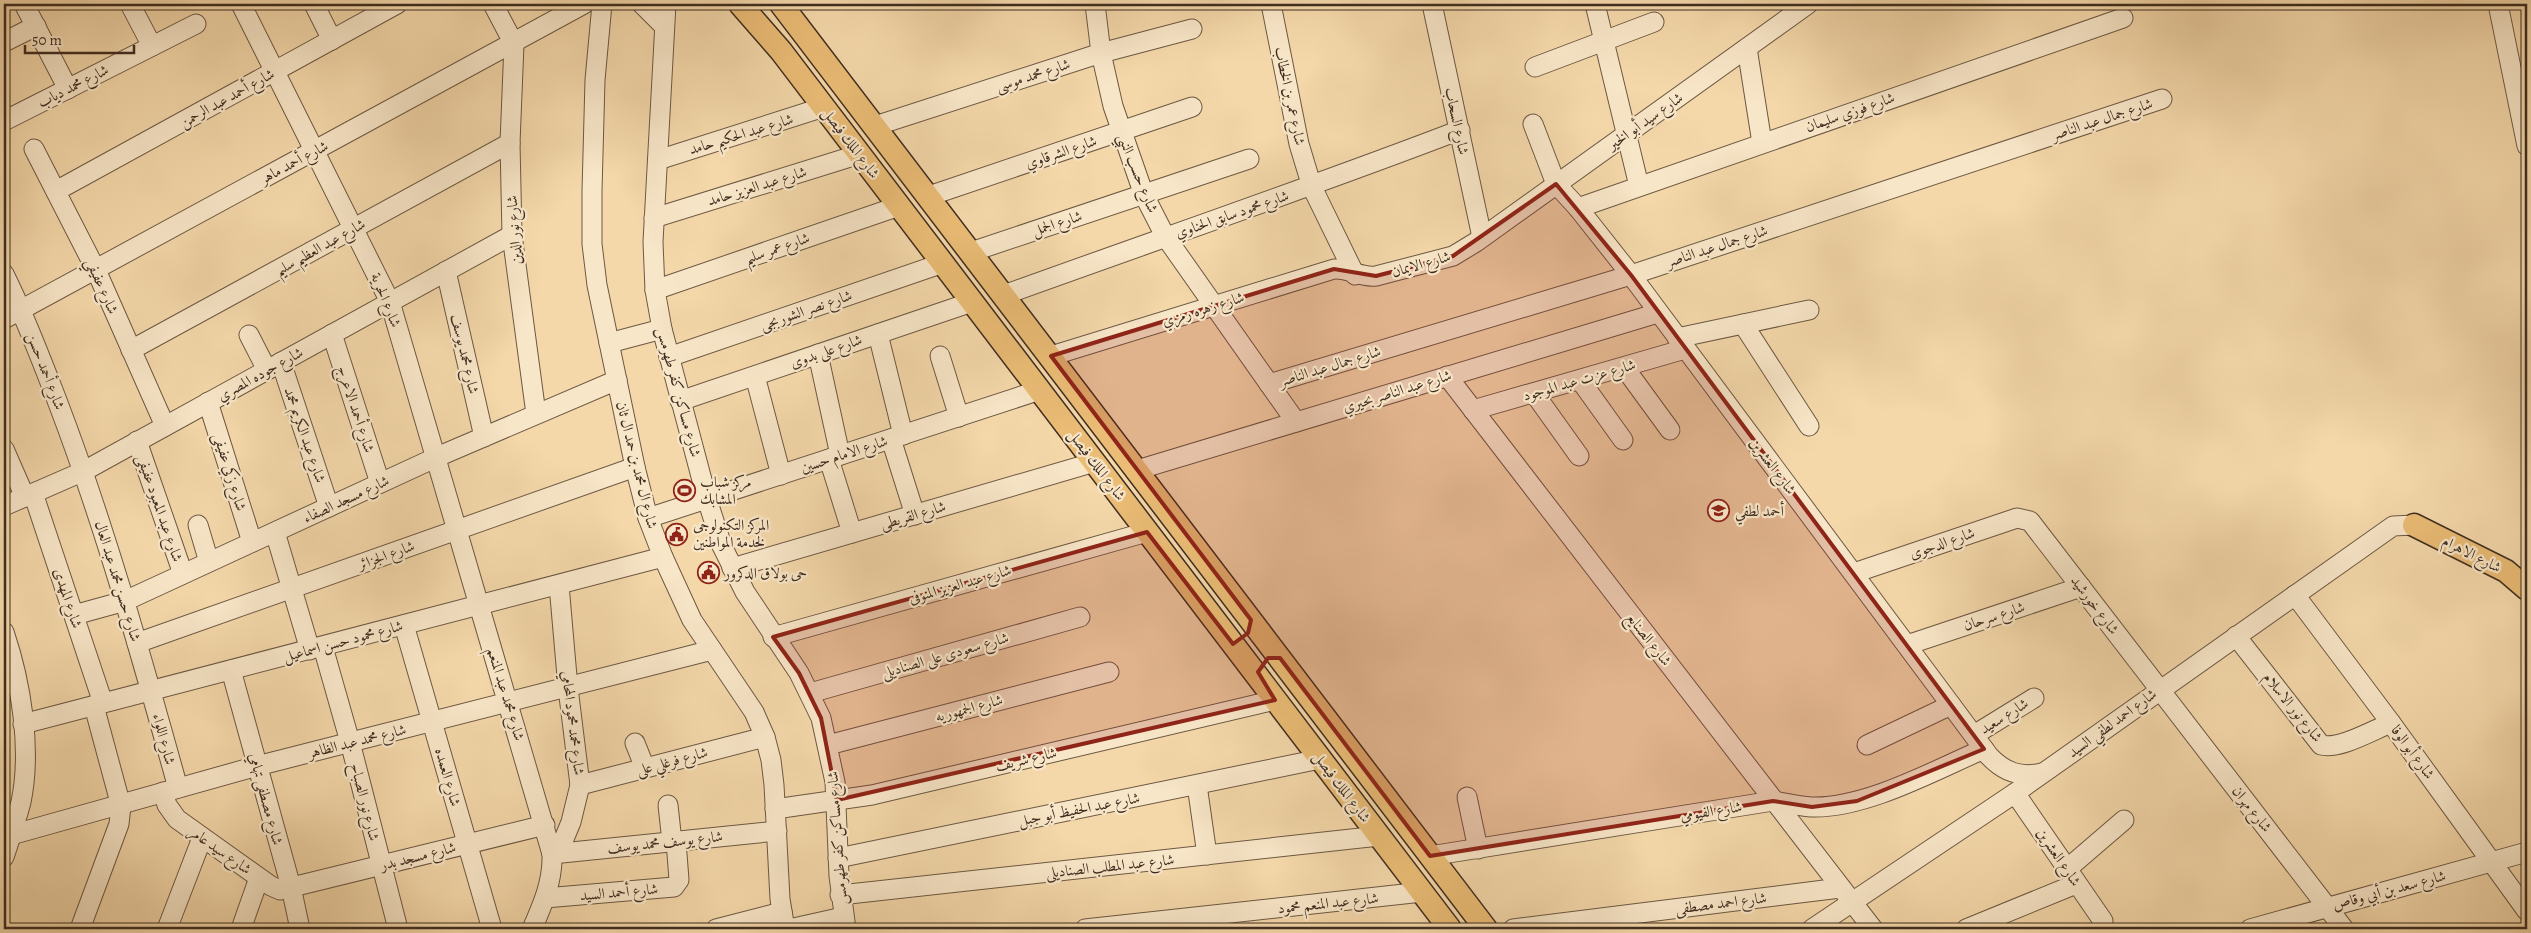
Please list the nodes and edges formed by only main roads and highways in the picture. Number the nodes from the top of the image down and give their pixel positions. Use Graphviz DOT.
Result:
graph roads {
  1 [pos="740,4"];
  2 [pos="781,4"];
  3 [pos="2414,524"];
  4 [pos="2527,589"];
  5 [pos="1251,620"];
  6 [pos="1232,642"];
  7 [pos="1280,658"];
  8 [pos="1259,679"];
  9 [pos="1450,929"];
  10 [pos="1486,929"];
  1 -- 6 [label="main road, شارع الملك فيصل"];
  2 -- 5 [label="main road, شارع الملك فيصل"];
  3 -- 4 [label="main road, شارع الاهرام"];
  5 -- 6 [label="main road"];
  5 -- 7 [label="main road, شارع الملك فيصل"];
  6 -- 8 [label="main road, شارع الملك فيصل"];
  7 -- 8 [label="main road"];
  7 -- 10 [label="main road, شارع الملك فيصل"];
  8 -- 9 [label="main road, شارع الملك فيصل"];
}
